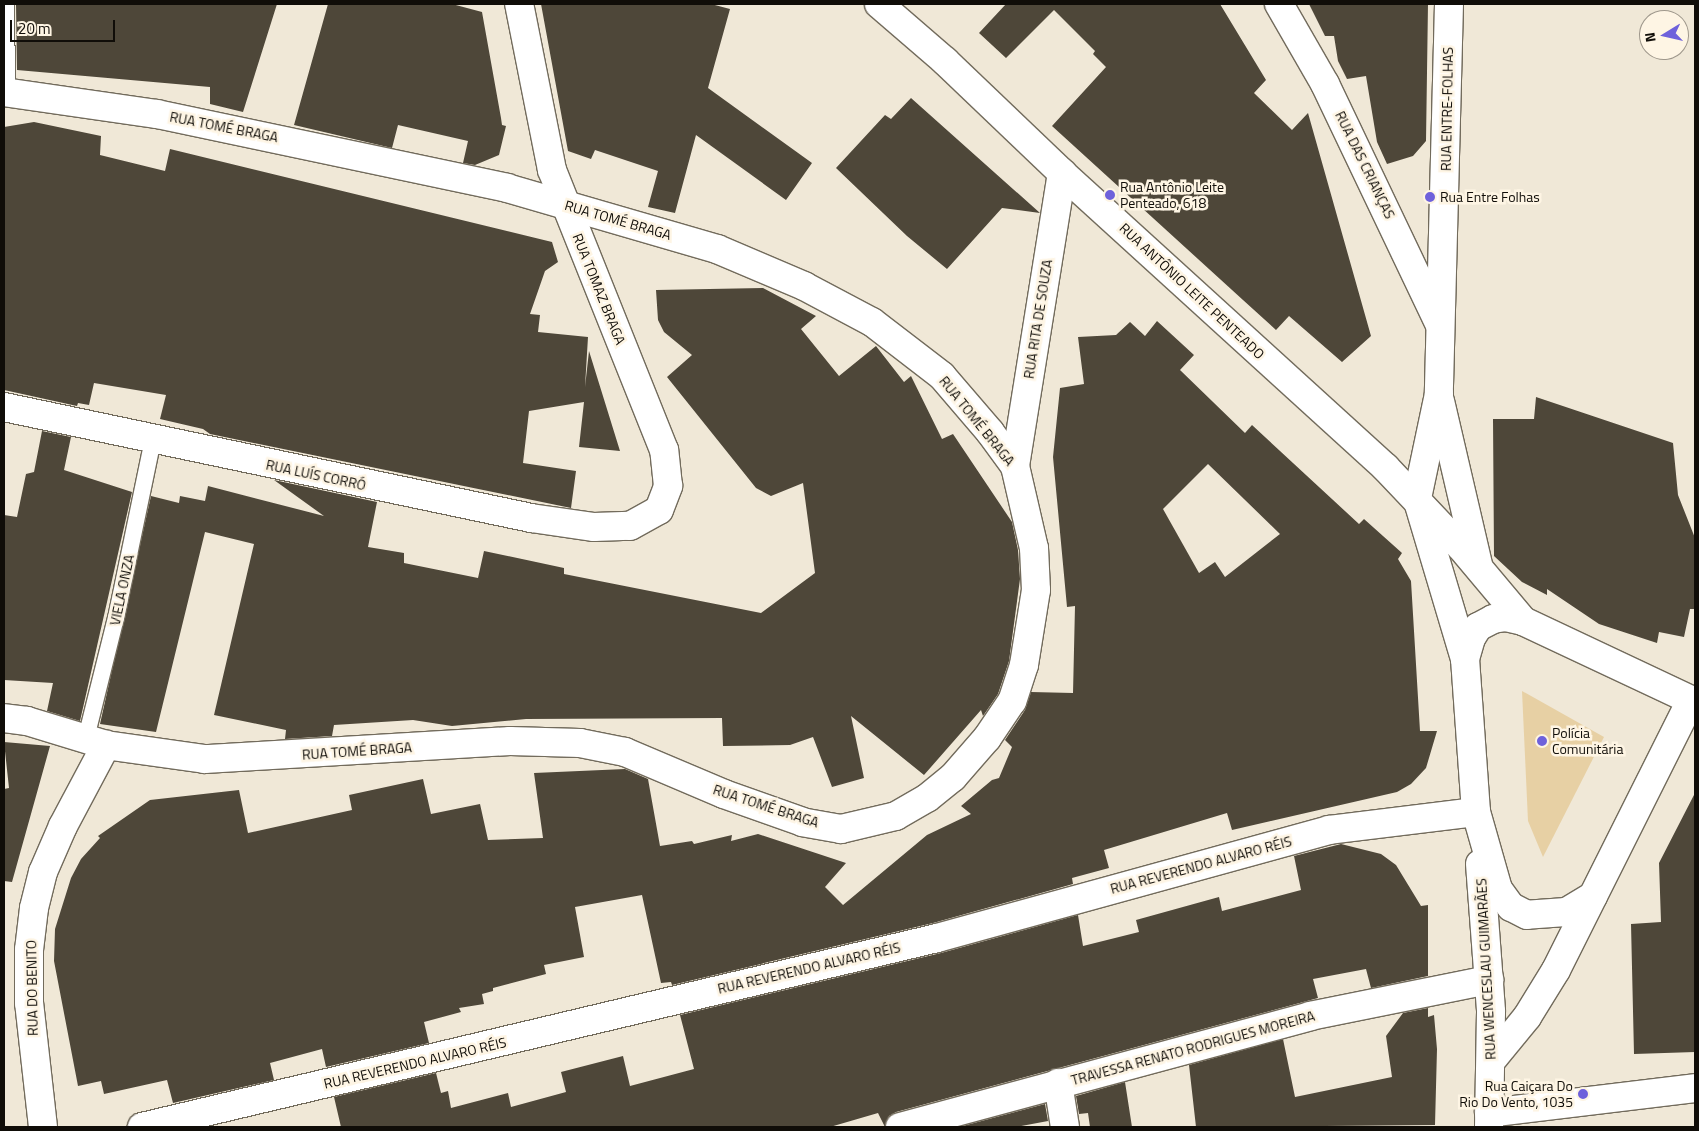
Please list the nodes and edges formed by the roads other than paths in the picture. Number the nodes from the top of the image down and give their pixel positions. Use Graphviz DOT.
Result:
graph roads {
  1 [pos="6,4"];
  2 [pos="519,4"];
  3 [pos="879,4"];
  4 [pos="1279,4"];
  5 [pos="1449,4"];
  6 [pos="5,92"];
  7 [pos="1062,172"];
  8 [pos="565,205"];
  9 [pos="1442,331"];
  10 [pos="1439,394"];
  11 [pos="4,407"];
  12 [pos="153,440"];
  13 [pos="1015,466"];
  14 [pos="1416,498"];
  15 [pos="630,526"];
  16 [pos="1479,568"];
  17 [pos="1523,621"];
  18 [pos="1465,659"];
  19 [pos="1694,697"];
  20 [pos="4,718"];
  21 [pos="96,742"];
  22 [pos="1476,812"];
  23 [pos="1593,896"];
  24 [pos="1489,980"];
  25 [pos="1491,1062"];
  26 [pos="1058,1083"];
  27 [pos="1695,1088"];
  28 [pos="1489,1120"];
  29 [pos="43,1127"];
  30 [pos="142,1127"];
  31 [pos="900,1127"];
  32 [pos="1065,1127"];
  1 -- 6 [label="lane"];
  2 -- 8 [label="street, RUA TOMAZ BRAGA"];
  3 -- 7 [label="street, RUA ANTÔNIO LEITE PENTEADO"];
  4 -- 9 [label="street, RUA DAS CRIANÇAS"];
  5 -- 9 [label="street, RUA ENTRE-FOLHAS"];
  6 -- 8 [label="street, RUA TOMÉ BRAGA"];
  7 -- 13 [label="street, RUA RITA DE SOUZA"];
  7 -- 14 [label="street, RUA ANTÔNIO LEITE PENTEADO"];
  8 -- 13 [label="street, RUA TOMÉ BRAGA"];
  8 -- 15 [label="street, RUA TOMAZ BRAGA"];
  9 -- 10 [label="street, RUA ENTRE-FOLHAS"];
  10 -- 14 [label="street, RUA ENTRE-FOLHAS"];
  10 -- 16 [label="street, RUA ENTRE-FOLHAS"];
  11 -- 12 [label="street, RUA LUÍS CORRÓ"];
  12 -- 15 [label="street, RUA LUÍS CORRÓ"];
  12 -- 21 [label="lane, VIELA ONZA"];
  13 -- 21 [label="street, RUA TOMÉ BRAGA"];
  14 -- 16 [label="street, RUA ANTÔNIO LEITE PENTEADO"];
  14 -- 18 [label="street"];
  16 -- 17 [label="street, RUA ANTÔNIO LEITE PENTEADO"];
  17 -- 18 [label="street"];
  17 -- 19 [label="street"];
  18 -- 22 [label="street"];
  19 -- 23 [label="street"];
  20 -- 21 [label="street, RUA TOMÉ BRAGA"];
  21 -- 29 [label="street, RUA DO BENITO"];
  22 -- 23 [label="street"];
  22 -- 24 [label="street, RUA WENCESLAU GUIMARÃES"];
  22 -- 30 [label="street, RUA REVERENDO ALVARO RÉIS"];
  23 -- 25 [label="street"];
  24 -- 25 [label="street, RUA WENCESLAU GUIMARÃES"];
  24 -- 26 [label="street, TRAVESSA RENATO RODRIGUES MOREIRA"];
  25 -- 28 [label="street, RUA WENCESLAU GUIMARÃES"];
  26 -- 31 [label="street, TRAVESSA RENATO RODRIGUES MOREIRA"];
  26 -- 32 [label="street"];
  27 -- 28 [label="street"];
}
